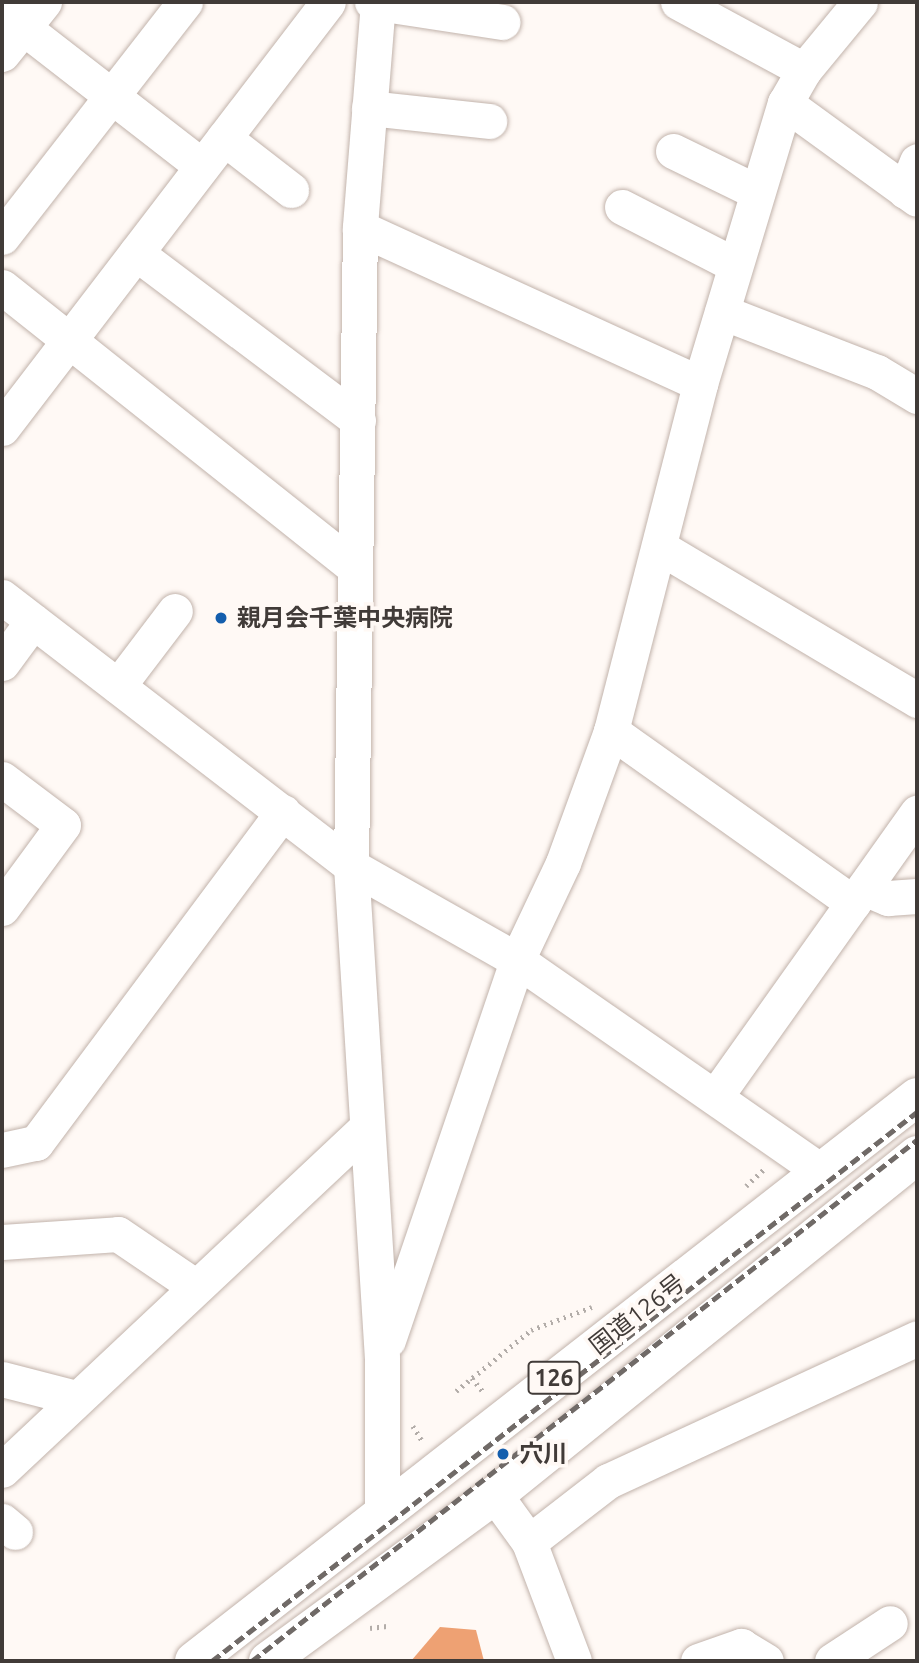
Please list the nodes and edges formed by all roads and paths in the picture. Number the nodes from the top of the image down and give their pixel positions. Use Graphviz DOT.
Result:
graph roads {
  1 [pos="185,2"];
  2 [pos="328,2"];
  3 [pos="376,2"];
  4 [pos="678,2"];
  5 [pos="860,2"];
  6 [pos="502,22"];
  7 [pos="18,23"];
  8 [pos="804,71"];
  9 [pos="111,96"];
  10 [pos="785,103"];
  11 [pos="369,108"];
  12 [pos="489,121"];
  13 [pos="223,138"];
  14 [pos="673,151"];
  15 [pos="202,166"];
  16 [pos="913,184"];
  17 [pos="291,190"];
  18 [pos="757,192"];
  19 [pos="622,206"];
  20 [pos="360,228"];
  21 [pos="2,237"];
  22 [pos="136,253"];
  23 [pos="736,265"];
  24 [pos="2,288"];
  25 [pos="722,312"];
  26 [pos="69,341"];
  27 [pos="700,384"];
  28 [pos="917,396"];
  29 [pos="358,421"];
  30 [pos="2,428"];
  31 [pos="661,548"];
  32 [pos="355,568"];
  33 [pos="2,597"];
  34 [pos="176,611"];
  35 [pos="33,621"];
  36 [pos="2,663"];
  37 [pos="118,686"];
  38 [pos="917,699"];
  39 [pos="611,732"];
  40 [pos="2,779"];
  41 [pos="284,812"];
  42 [pos="917,813"];
  43 [pos="351,866"];
  44 [pos="858,895"];
  45 [pos="917,896"];
  46 [pos="2,908"];
  47 [pos="517,960"];
  48 [pos="715,1097"];
  49 [pos="917,1097"];
  50 [pos="365,1129"];
  51 [pos="2,1150"];
  52 [pos="788,1150"];
  53 [pos="917,1155"];
  54 [pos="821,1171"];
  55 [pos="917,1192"];
  56 [pos="737,1194"];
  57 [pos="867,1197"];
  58 [pos="2,1242"];
  59 [pos="196,1287"];
  60 [pos="595,1306"];
  61 [pos="917,1338"];
  62 [pos="382,1357"];
  63 [pos="472,1378"];
  64 [pos="2,1379"];
  65 [pos="456,1391"];
  66 [pos="76,1398"];
  67 [pos="477,1401"];
  68 [pos="410,1423"];
  69 [pos="434,1438"];
  70 [pos="2,1470"];
  71 [pos="495,1495"];
  72 [pos="382,1512"];
  73 [pos="529,1542"];
  74 [pos="890,1623"];
  75 [pos="273,1660"];
  76 [pos="194,1661"];
  77 [pos="574,1661"];
  78 [pos="698,1661"];
  79 [pos="766,1661"];
  80 [pos="832,1661"];
  1 -- 9 [label="street"];
  2 -- 13 [label="street"];
  3 -- 6 [label="street"];
  3 -- 11 [label="street"];
  4 -- 8 [label="street"];
  5 -- 8 [label="street"];
  7 -- 9 [label="street"];
  8 -- 10 [label="street"];
  9 -- 15 [label="street"];
  9 -- 21 [label="street"];
  10 -- 16 [label="street"];
  10 -- 18 [label="street"];
  11 -- 12 [label="street"];
  11 -- 20 [label="street"];
  13 -- 15 [label="street"];
  13 -- 17 [label="street"];
  14 -- 18 [label="street"];
  15 -- 22 [label="street"];
  18 -- 23 [label="street"];
  19 -- 23 [label="street"];
  20 -- 27 [label="street"];
  20 -- 29 [label="street"];
  22 -- 26 [label="street"];
  22 -- 29 [label="street"];
  23 -- 25 [label="street"];
  24 -- 26 [label="street"];
  25 -- 27 [label="street"];
  25 -- 28 [label="street"];
  26 -- 30 [label="street"];
  26 -- 32 [label="street"];
  27 -- 31 [label="street"];
  29 -- 32 [label="street"];
  31 -- 38 [label="street"];
  31 -- 39 [label="street"];
  32 -- 43 [label="street"];
  33 -- 35 [label="street"];
  34 -- 37 [label="street"];
  35 -- 36 [label="street"];
  35 -- 37 [label="street"];
  37 -- 41 [label="street"];
  39 -- 44 [label="street"];
  39 -- 47 [label="street"];
  40 -- 46 [label="street"];
  41 -- 43 [label="street"];
  41 -- 51 [label="street"];
  42 -- 44 [label="street"];
  43 -- 47 [label="street"];
  43 -- 50 [label="street"];
  44 -- 45 [label="street"];
  44 -- 48 [label="street"];
  47 -- 48 [label="street"];
  47 -- 62 [label="street"];
  48 -- 52 [label="street"];
  49 -- 54 [label="highway, 国道126号 / 126"];
  50 -- 59 [label="street"];
  50 -- 62 [label="street"];
  52 -- 54 [label="street"];
  52 -- 56 [label="path"];
  53 -- 57 [label="highway, 126"];
  54 -- 72 [label="highway, 国道126号 / 126"];
  55 -- 57 [label="highway"];
  57 -- 71 [label="highway, 126"];
  58 -- 59 [label="street"];
  59 -- 66 [label="street"];
  60 -- 63 [label="path"];
  61 -- 73 [label="street"];
  62 -- 72 [label="street"];
  63 -- 65 [label="path"];
  63 -- 67 [label="path"];
  64 -- 66 [label="street"];
  66 -- 70 [label="street"];
  68 -- 69 [label="path"];
  71 -- 73 [label="street"];
  71 -- 75 [label="highway, 126"];
  72 -- 76 [label="highway, 国道126号 / 126"];
  73 -- 77 [label="street"];
  74 -- 80 [label="street"];
  78 -- 79 [label="street"];
}
